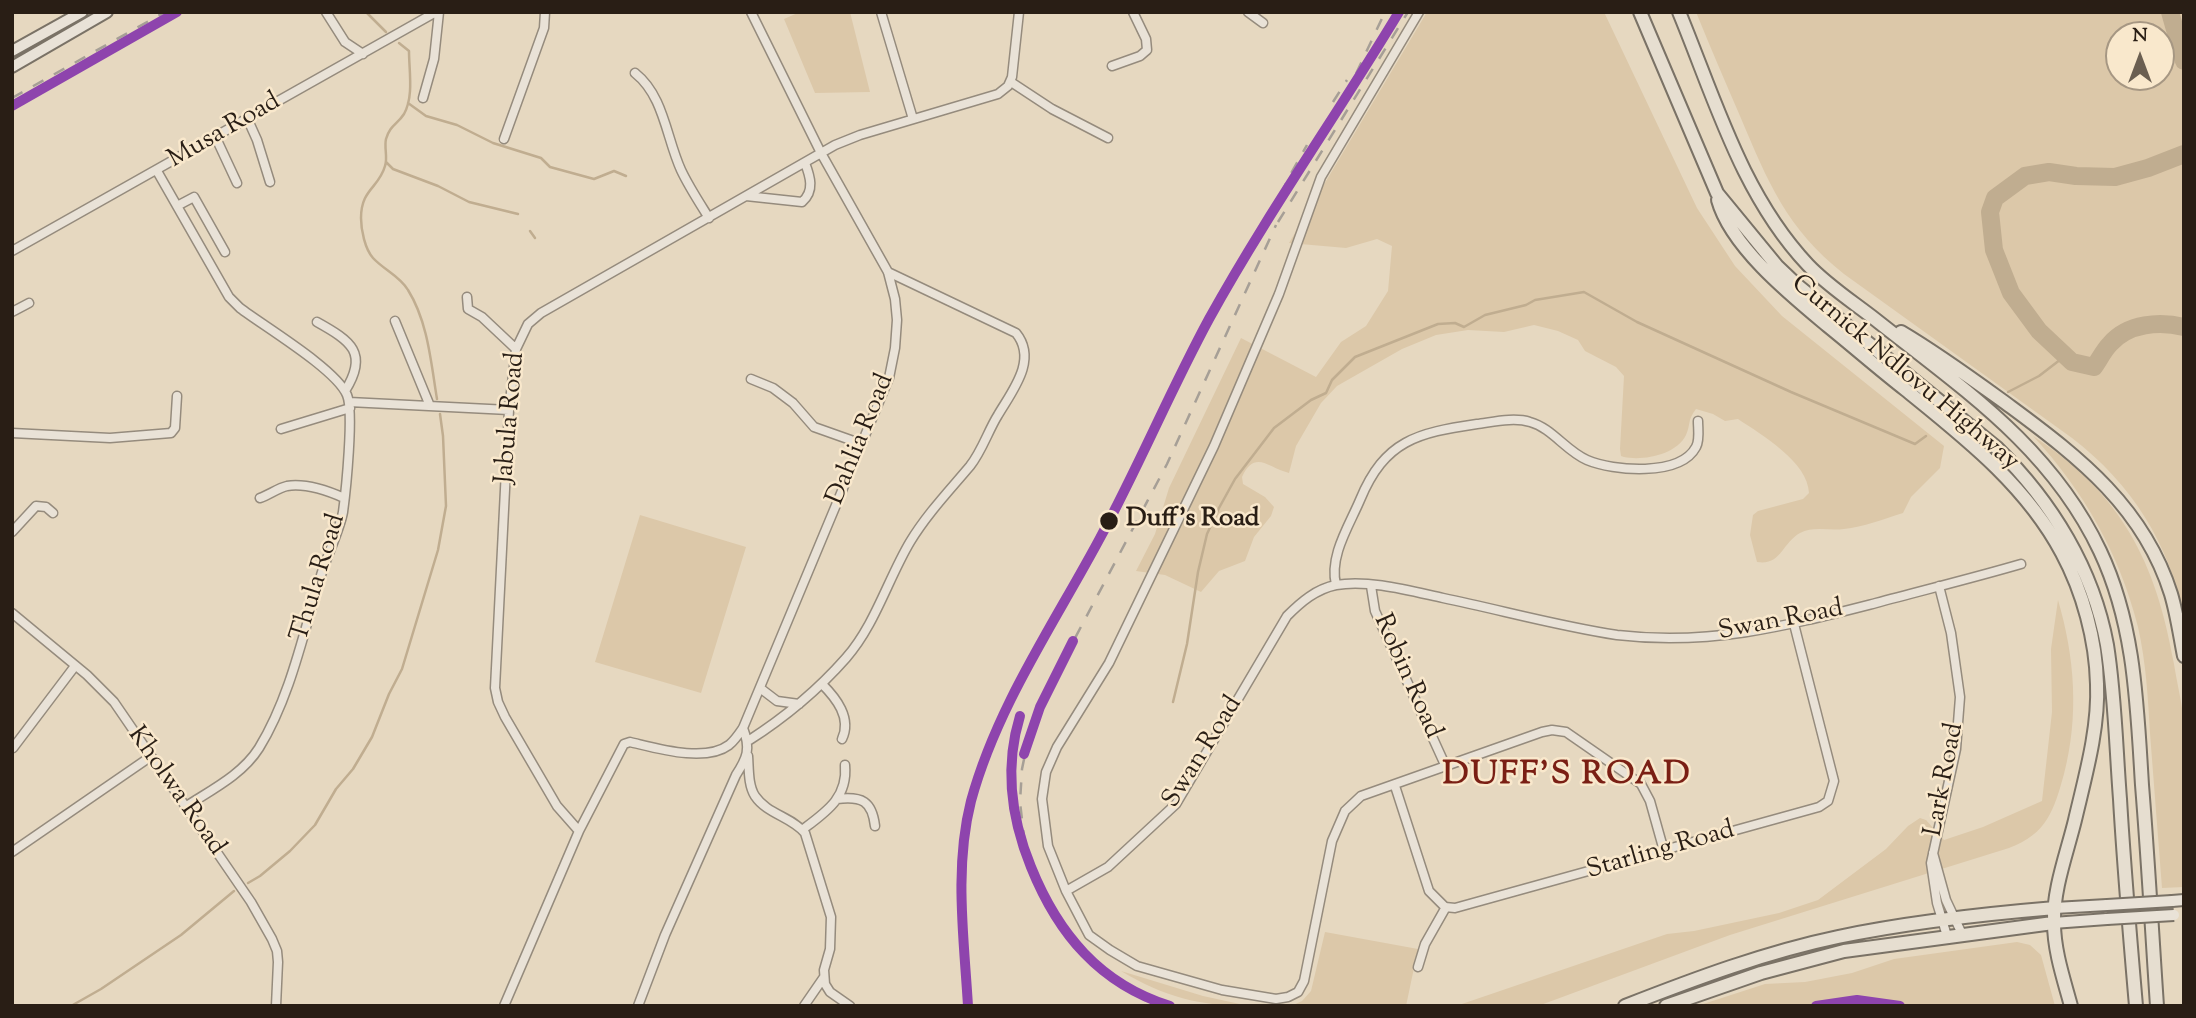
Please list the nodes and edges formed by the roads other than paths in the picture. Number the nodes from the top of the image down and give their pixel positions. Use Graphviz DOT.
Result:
graph roads {
  1 [pos="82,12"];
  2 [pos="107,12"];
  3 [pos="326,12"];
  4 [pos="438,12"];
  5 [pos="545,12"];
  6 [pos="762,12"];
  7 [pos="881,12"];
  8 [pos="1019,12"];
  9 [pos="1133,12"];
  10 [pos="1248,12"];
  11 [pos="1419,12"];
  12 [pos="1640,12"];
  13 [pos="1679,12"];
  14 [pos="752,14"];
  15 [pos="1263,23"];
  16 [pos="12,51"];
  17 [pos="363,54"];
  18 [pos="1112,66"];
  19 [pos="12,67"];
  20 [pos="635,73"];
  21 [pos="1011,82"];
  22 [pos="423,98"];
  23 [pos="913,119"];
  24 [pos="248,120"];
  25 [pos="216,138"];
  26 [pos="1108,138"];
  27 [pos="504,139"];
  28 [pos="821,153"];
  29 [pos="805,163"];
  30 [pos="157,171"];
  31 [pos="270,182"];
  32 [pos="237,183"];
  33 [pos="1717,193"];
  34 [pos="746,196"];
  35 [pos="177,206"];
  36 [pos="709,218"];
  37 [pos="12,251"];
  38 [pos="225,252"];
  39 [pos="888,272"];
  40 [pos="467,297"];
  41 [pos="29,303"];
  42 [pos="1864,311"];
  43 [pos="12,312"];
  44 [pos="395,321"];
  45 [pos="317,322"];
  46 [pos="516,349"];
  47 [pos="751,379"];
  48 [pos="345,391"];
  49 [pos="177,396"];
  50 [pos="349,405"];
  51 [pos="430,406"];
  52 [pos="509,410"];
  53 [pos="1698,421"];
  54 [pos="281,429"];
  55 [pos="12,433"];
  56 [pos="862,444"];
  57 [pos="260,498"];
  58 [pos="344,498"];
  59 [pos="53,513"];
  60 [pos="12,532"];
  61 [pos="2021,564"];
  62 [pos="1336,585"];
  63 [pos="1371,586"];
  64 [pos="1940,586"];
  65 [pos="12,613"];
  66 [pos="1794,624"];
  67 [pos="2184,656"];
  68 [pos="75,666"];
  69 [pos="822,684"];
  70 [pos="760,688"];
  71 [pos="799,704"];
  72 [pos="743,728"];
  73 [pos="842,739"];
  74 [pos="748,741"];
  75 [pos="13,748"];
  76 [pos="748,756"];
  77 [pos="150,757"];
  78 [pos="845,765"];
  79 [pos="1446,767"];
  80 [pos="1395,786"];
  81 [pos="837,799"];
  82 [pos="185,807"];
  83 [pos="875,827"];
  84 [pos="802,830"];
  85 [pos="579,831"];
  86 [pos="1932,850"];
  87 [pos="1664,851"];
  88 [pos="12,852"];
  89 [pos="1066,891"];
  90 [pos="2184,900"];
  91 [pos="1446,907"];
  92 [pos="2055,908"];
  93 [pos="2179,915"];
  94 [pos="1956,919"];
  95 [pos="1942,921"];
  96 [pos="2053,923"];
  97 [pos="1962,934"];
  98 [pos="1947,936"];
  99 [pos="1418,967"];
  100 [pos="824,977"];
  101 [pos="276,1006"];
  102 [pos="504,1006"];
  103 [pos="638,1006"];
  104 [pos="804,1006"];
  105 [pos="850,1006"];
  106 [pos="1625,1006"];
  107 [pos="1666,1006"];
  108 [pos="2071,1006"];
  109 [pos="2136,1006"];
  110 [pos="2157,1006"];
  1 -- 16 [label="main road"];
  2 -- 19 [label="main road"];
  3 -- 17 [label="street"];
  4 -- 17 [label="street, Musa Road"];
  4 -- 22 [label="street"];
  5 -- 27 [label="street"];
  6 -- 14 [label="street"];
  7 -- 23 [label="street"];
  8 -- 21 [label="street"];
  9 -- 18 [label="street"];
  10 -- 15 [label="street"];
  11 -- 89 [label="street"];
  12 -- 33 [label="main road, Curnick Ndlovu Highway"];
  13 -- 42 [label="main road, Curnick Ndlovu Highway"];
  14 -- 28 [label="street, Dahlia Road"];
  17 -- 24 [label="street, Musa Road"];
  20 -- 36 [label="street"];
  21 -- 23 [label="street, Jabula Road"];
  21 -- 26 [label="street"];
  23 -- 28 [label="street, Jabula Road"];
  24 -- 25 [label="street, Musa Road"];
  24 -- 31 [label="street"];
  25 -- 30 [label="street, Musa Road"];
  25 -- 32 [label="street"];
  28 -- 29 [label="street, Jabula Road"];
  28 -- 39 [label="street, Dahlia Road"];
  29 -- 34 [label="street, Jabula Road"];
  29 -- 34 [label="street"];
  30 -- 35 [label="street, Thula Road"];
  30 -- 37 [label="street, Musa Road"];
  33 -- 92 [label="main road"];
  33 -- 109 [label="main road, Curnick Ndlovu Highway"];
  34 -- 36 [label="street, Jabula Road"];
  35 -- 38 [label="street"];
  35 -- 48 [label="street, Thula Road"];
  36 -- 46 [label="street, Jabula Road"];
  39 -- 56 [label="street, Dahlia Road"];
  39 -- 69 [label="street"];
  40 -- 46 [label="street"];
  41 -- 43 [label="street"];
  42 -- 67 [label="main road"];
  42 -- 110 [label="main road, Curnick Ndlovu Highway"];
  44 -- 51 [label="street"];
  45 -- 48 [label="street"];
  46 -- 52 [label="street, Jabula Road"];
  47 -- 56 [label="street"];
  48 -- 50 [label="street, Thula Road"];
  49 -- 55 [label="street"];
  50 -- 51 [label="street"];
  50 -- 54 [label="street"];
  50 -- 58 [label="street, Thula Road"];
  51 -- 52 [label="street"];
  52 -- 85 [label="street, Jabula Road"];
  53 -- 62 [label="street"];
  56 -- 70 [label="street, Dahlia Road"];
  57 -- 58 [label="street"];
  58 -- 82 [label="street, Thula Road"];
  59 -- 60 [label="street"];
  61 -- 64 [label="street, Swan Road"];
  62 -- 63 [label="street, Swan Road"];
  62 -- 89 [label="street, Swan Road"];
  63 -- 66 [label="street, Swan Road"];
  63 -- 79 [label="street, Robin Road"];
  64 -- 66 [label="street, Swan Road"];
  64 -- 86 [label="street, Lark Road"];
  65 -- 68 [label="street, Kholwa Road"];
  66 -- 87 [label="street, Starling Road"];
  68 -- 75 [label="street"];
  68 -- 77 [label="street, Kholwa Road"];
  69 -- 71 [label="street"];
  69 -- 73 [label="street"];
  70 -- 71 [label="street"];
  70 -- 72 [label="street, Dahlia Road"];
  71 -- 74 [label="street"];
  72 -- 74 [label="street"];
  72 -- 85 [label="street, Dahlia Road"];
  74 -- 76 [label="street"];
  76 -- 84 [label="street"];
  76 -- 103 [label="street"];
  77 -- 82 [label="street, Kholwa Road"];
  77 -- 88 [label="street"];
  78 -- 81 [label="street"];
  79 -- 80 [label="street"];
  79 -- 87 [label="street"];
  80 -- 89 [label="street"];
  80 -- 91 [label="street"];
  81 -- 83 [label="street"];
  81 -- 84 [label="street"];
  82 -- 101 [label="street, Kholwa Road"];
  84 -- 100 [label="street"];
  85 -- 102 [label="street"];
  86 -- 94 [label="street, Lark Road"];
  86 -- 95 [label="street, Lark Road"];
  87 -- 91 [label="street, Starling Road"];
  90 -- 92 [label="main road, bridge"];
  91 -- 99 [label="street"];
  92 -- 94 [label="main road"];
  92 -- 96 [label="main road"];
  93 -- 96 [label="main road, bridge"];
  94 -- 95 [label="main road"];
  94 -- 97 [label="street, Lark Road"];
  95 -- 98 [label="street, Lark Road"];
  95 -- 106 [label="main road"];
  96 -- 97 [label="main road"];
  96 -- 108 [label="main road"];
  97 -- 98 [label="main road"];
  98 -- 107 [label="main road"];
  100 -- 104 [label="street"];
  100 -- 105 [label="street"];
}
